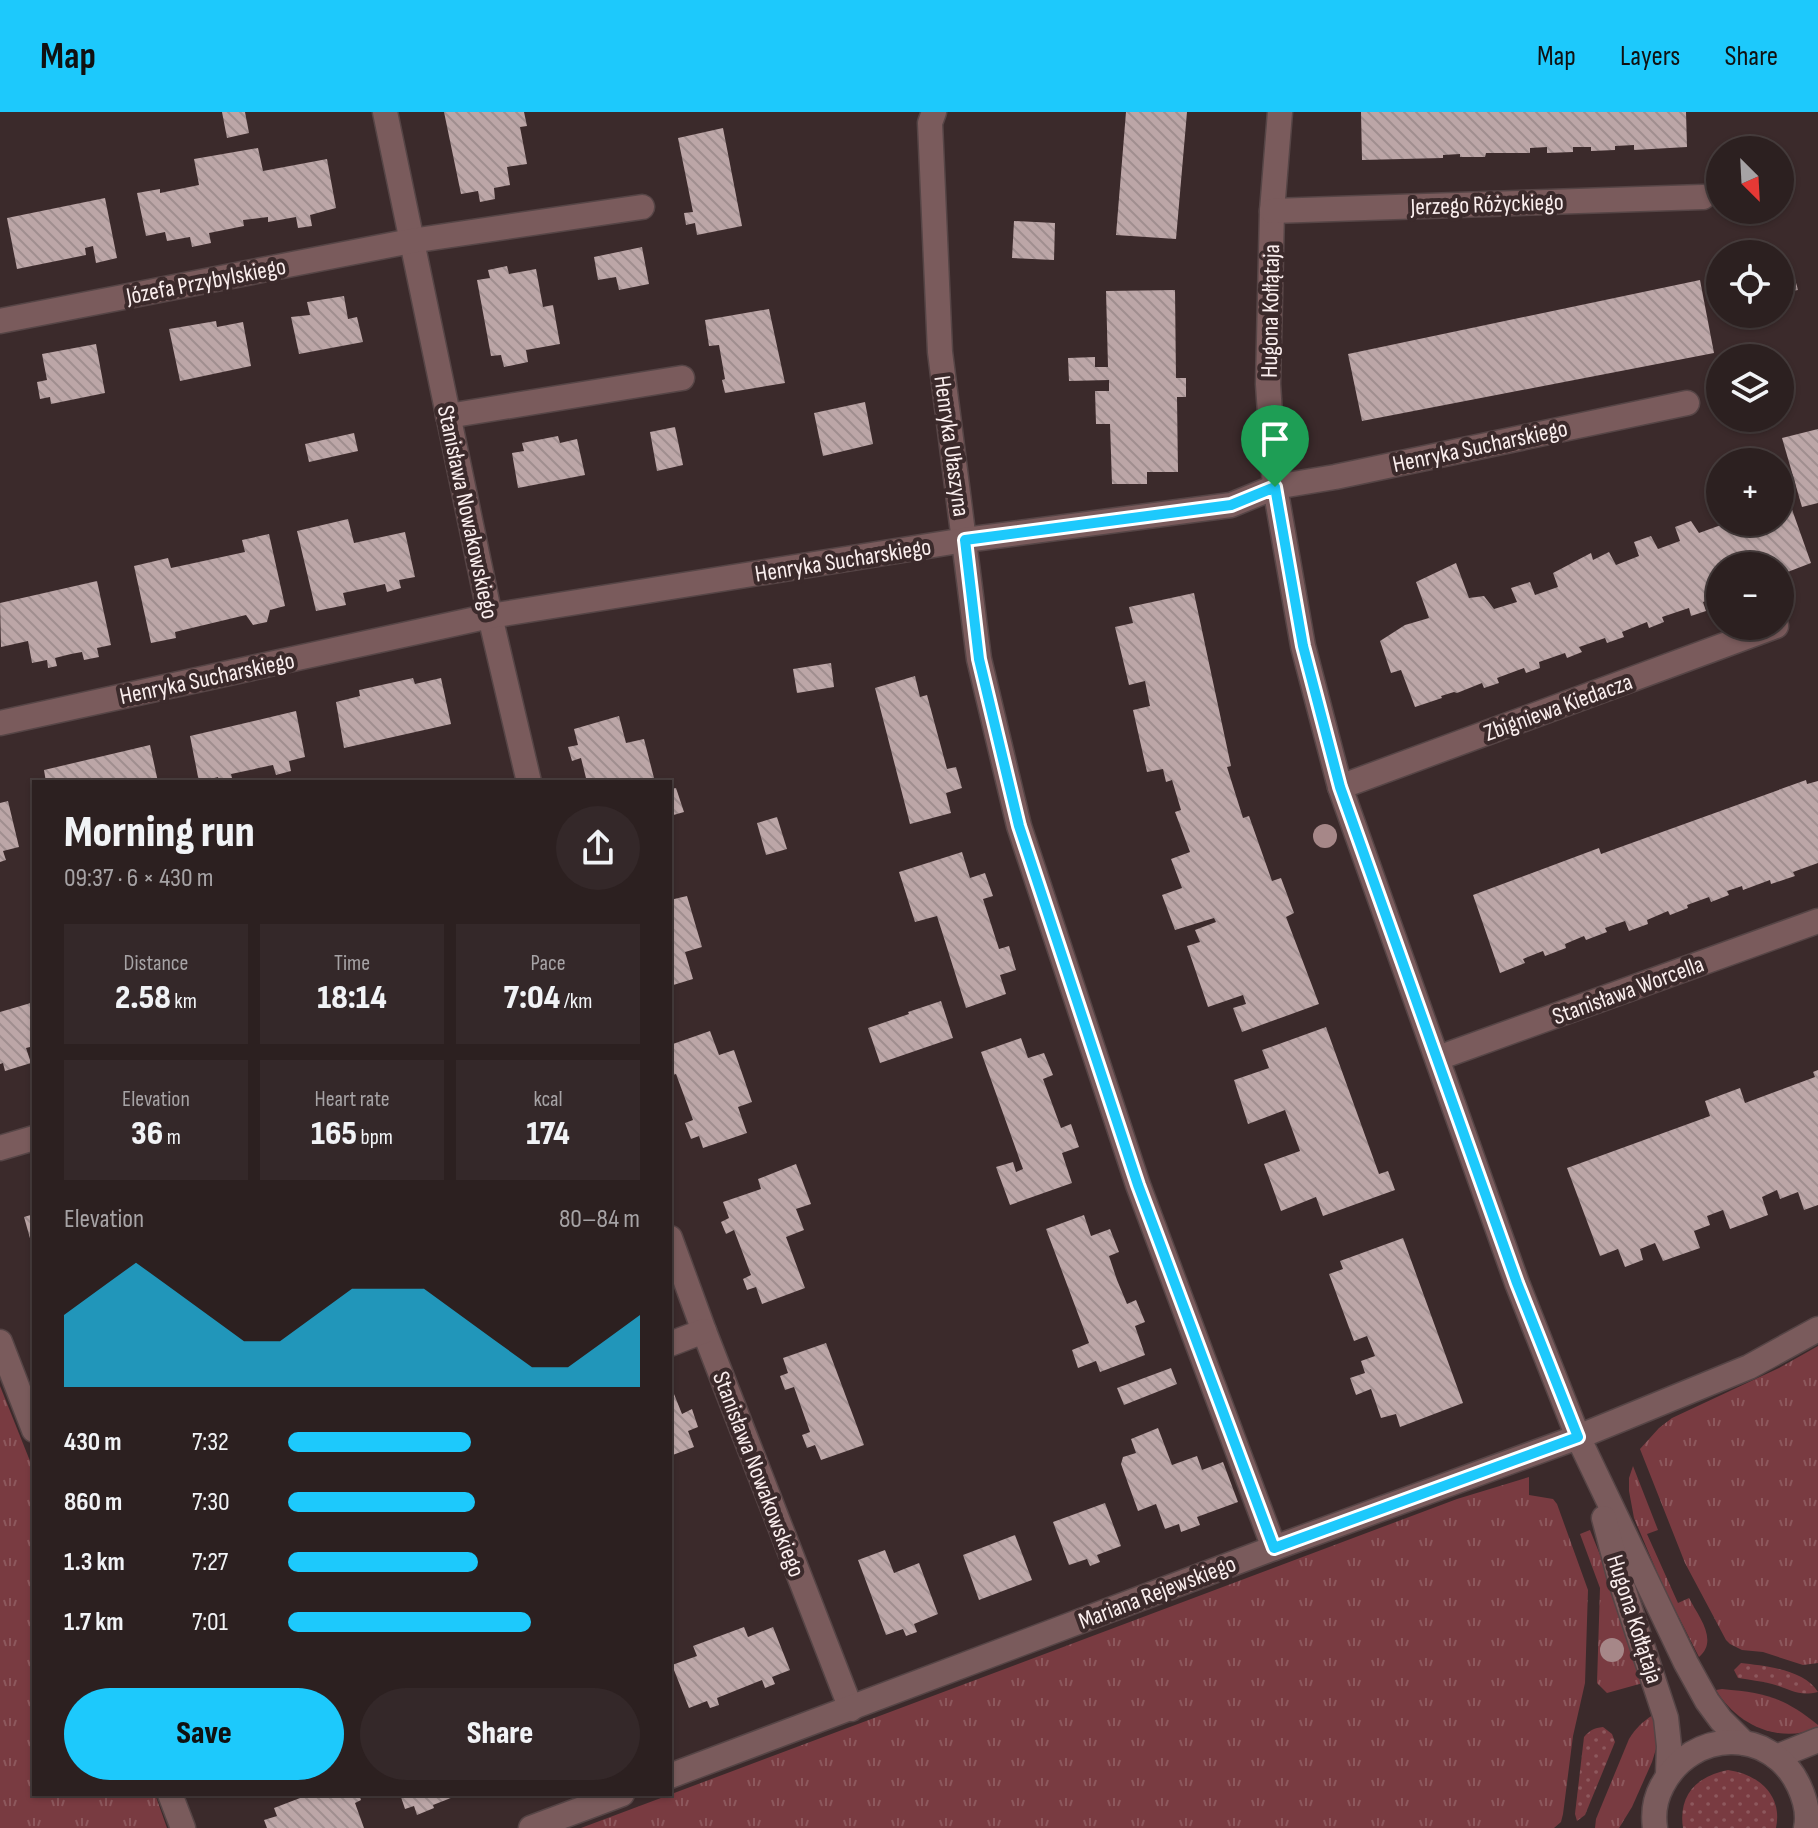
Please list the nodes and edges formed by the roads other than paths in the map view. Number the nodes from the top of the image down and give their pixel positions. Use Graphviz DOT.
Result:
graph roads {
  1 [pos="385,112"];
  2 [pos="934,112"];
  3 [pos="1280,112"];
  4 [pos="1703,197"];
  5 [pos="642,207"];
  6 [pos="1272,211"];
  7 [pos="411,241"];
  8 [pos="0,321"];
  9 [pos="682,378"];
  10 [pos="1687,403"];
  11 [pos="448,416"];
  12 [pos="1275,487"];
  13 [pos="965,540"];
  14 [pos="490,616"];
  15 [pos="1738,640"];
  16 [pos="0,723"];
  17 [pos="529,780"];
  18 [pos="1340,787"];
  19 [pos="1818,921"];
  20 [pos="1438,1058"];
  21 [pos="32,1139"];
  22 [pos="0,1148"];
  23 [pos="672,1243"];
  24 [pos="1818,1329"];
  25 [pos="704,1331"];
  26 [pos="0,1342"];
  27 [pos="672,1343"];
  28 [pos="32,1425"];
  29 [pos="1578,1437"];
  30 [pos="1590,1465"];
  31 [pos="1274,1548"];
  32 [pos="851,1709"];
  33 [pos="1818,1740"];
  34 [pos="1744,1743"];
  35 [pos="1776,1757"];
  36 [pos="1668,1774"];
  37 [pos="672,1775"];
  38 [pos="171,1796"];
  39 [pos="617,1796"];
  40 [pos="1811,1820"];
  41 [pos="1650,1825"];
  42 [pos="183,1828"];
  43 [pos="531,1828"];
  1 -- 7 [label="street, Stanisława Nowakowskiego"];
  2 -- 13 [label="street, Henryka Ułaszyna"];
  3 -- 6 [label="street, Hugona Kołłątaja"];
  4 -- 6 [label="street, Jerzego Różyckiego"];
  5 -- 7 [label="street"];
  6 -- 12 [label="street, Hugona Kołłątaja"];
  7 -- 8 [label="street, Józefa Przybylskiego"];
  7 -- 11 [label="street, Stanisława Nowakowskiego"];
  9 -- 11 [label="street"];
  10 -- 12 [label="street, Henryka Sucharskiego"];
  11 -- 14 [label="street, Stanisława Nowakowskiego"];
  12 -- 13 [label="street, Henryka Sucharskiego"];
  12 -- 18 [label="street, Hugona Kołłątaja"];
  13 -- 14 [label="street, Henryka Sucharskiego"];
  13 -- 31 [label="street, Henryka Ułaszyna"];
  14 -- 16 [label="street, Henryka Sucharskiego"];
  14 -- 17 [label="street, Stanisława Nowakowskiego"];
  15 -- 18 [label="street, Zbigniewa Kiedacza"];
  18 -- 20 [label="street, Hugona Kołłątaja"];
  19 -- 20 [label="street, Stanisława Worcella"];
  20 -- 29 [label="street, Hugona Kołłątaja"];
  21 -- 22 [label="street"];
  23 -- 25 [label="street, Stanisława Nowakowskiego"];
  24 -- 29 [label="street, Mariana Rejewskiego"];
  25 -- 27 [label="street"];
  25 -- 32 [label="street, Stanisława Nowakowskiego"];
  26 -- 28 [label="street"];
  29 -- 30 [label="street, Hugona Kołłątaja"];
  29 -- 31 [label="street, Mariana Rejewskiego"];
  30 -- 34 [label="street, Hugona Kołłątaja"];
  30 -- 36 [label="street, Hugona Kołłątaja"];
  31 -- 32 [label="street, Mariana Rejewskiego"];
  32 -- 37 [label="street, Mariana Rejewskiego"];
  33 -- 35 [label="street"];
  34 -- 35 [label="street"];
  34 -- 36 [label="street"];
  35 -- 40 [label="street"];
  36 -- 41 [label="street"];
  38 -- 42 [label="street"];
  39 -- 43 [label="street"];
}
